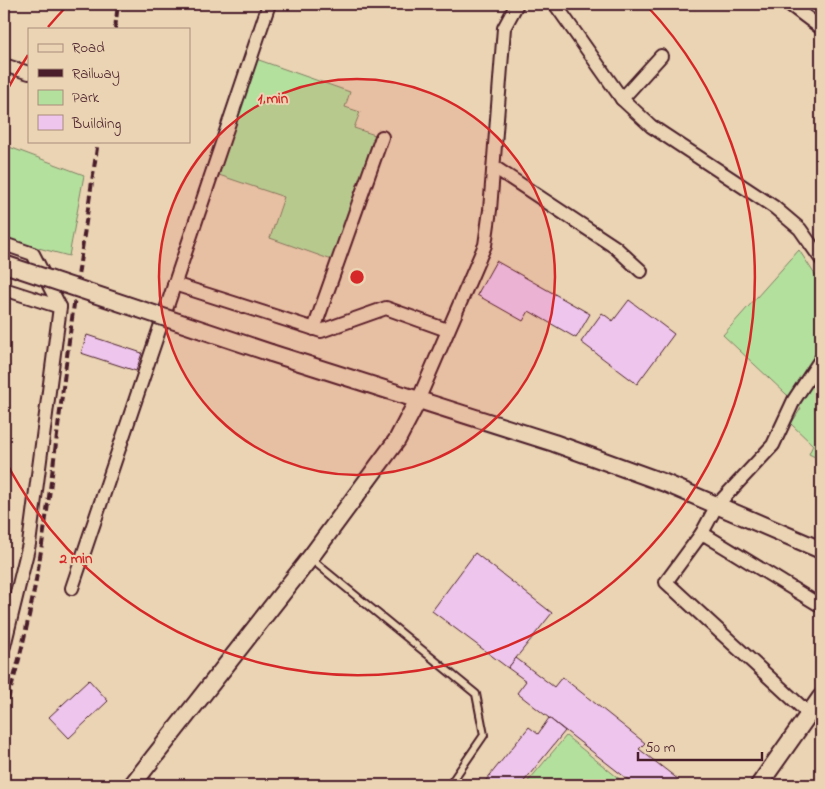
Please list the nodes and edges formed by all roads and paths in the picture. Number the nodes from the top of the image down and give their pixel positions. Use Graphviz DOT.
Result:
graph roads {
  1 [pos="269,4"];
  2 [pos="517,4"];
  3 [pos="555,4"];
  4 [pos="789,4"];
  5 [pos="821,28"];
  6 [pos="661,56"];
  7 [pos="4,65"];
  8 [pos="28,73"];
  9 [pos="622,99"];
  10 [pos="382,138"];
  11 [pos="494,167"];
  12 [pos="4,244"];
  13 [pos="821,259"];
  14 [pos="4,264"];
  15 [pos="641,271"];
  16 [pos="174,284"];
  17 [pos="4,289"];
  18 [pos="60,308"];
  19 [pos="314,329"];
  20 [pos="447,330"];
  21 [pos="821,358"];
  22 [pos="419,398"];
  23 [pos="717,505"];
  24 [pos="702,534"];
  25 [pos="821,550"];
  26 [pos="310,558"];
  27 [pos="72,588"];
  28 [pos="821,606"];
  29 [pos="4,646"];
  30 [pos="821,697"];
  31 [pos="810,714"];
  32 [pos="451,783"];
  33 [pos="132,785"];
  34 [pos="759,785"];
  1 -- 16 [label="street"];
  2 -- 11 [label="street"];
  3 -- 9 [label="street"];
  4 -- 5 [label="street"];
  6 -- 9 [label="street"];
  7 -- 8 [label="street"];
  9 -- 13 [label="street"];
  10 -- 19 [label="street"];
  11 -- 15 [label="street"];
  11 -- 20 [label="street"];
  12 -- 18 [label="street"];
  14 -- 22 [label="street, bridge"];
  16 -- 19 [label="street"];
  16 -- 27 [label="street"];
  17 -- 18 [label="street"];
  18 -- 29 [label="street"];
  19 -- 20 [label="street"];
  20 -- 22 [label="street"];
  21 -- 23 [label="street"];
  22 -- 23 [label="street"];
  22 -- 26 [label="street"];
  23 -- 24 [label="street"];
  23 -- 25 [label="street"];
  24 -- 28 [label="street"];
  24 -- 31 [label="street"];
  26 -- 32 [label="lane"];
  26 -- 33 [label="street"];
  30 -- 31 [label="street"];
  31 -- 34 [label="street"];
}
